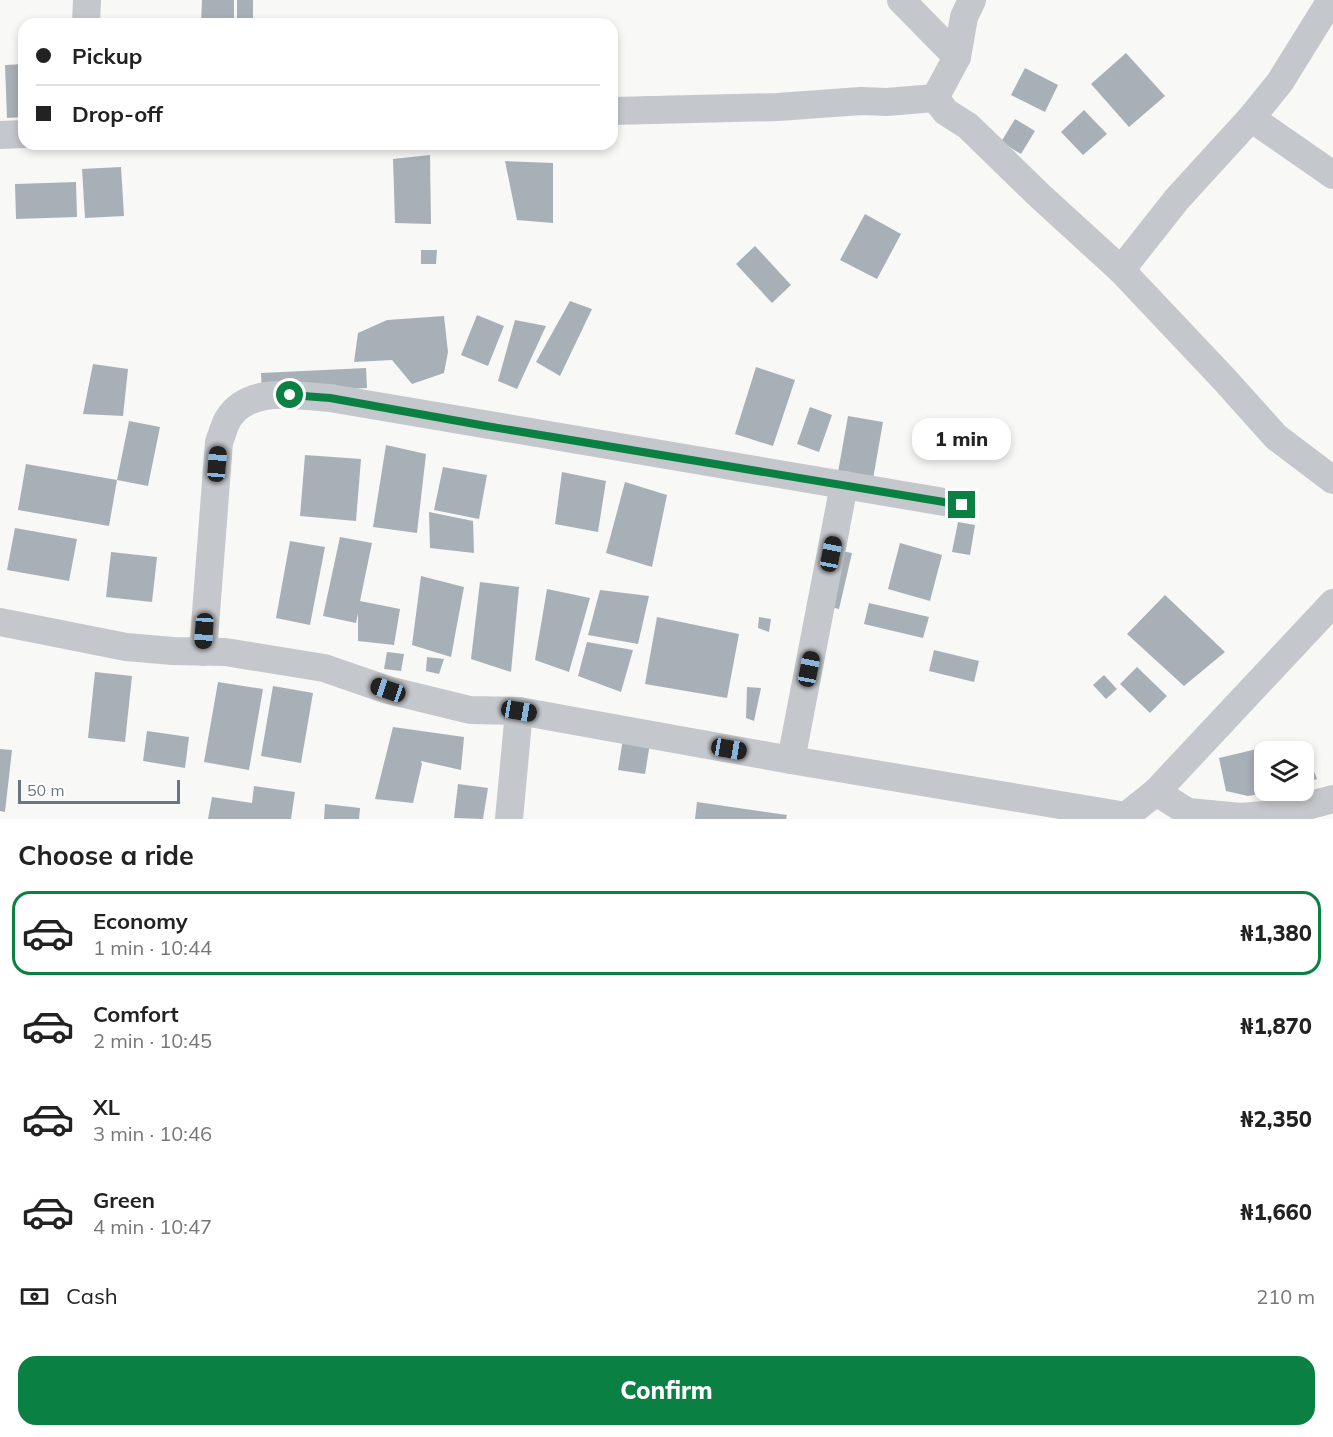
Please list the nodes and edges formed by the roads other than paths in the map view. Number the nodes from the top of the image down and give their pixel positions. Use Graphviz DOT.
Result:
graph roads {
  1 [pos="87,0"];
  2 [pos="901,0"];
  3 [pos="972,0"];
  4 [pos="1331,0"];
  5 [pos="86,18"];
  6 [pos="957,57"];
  7 [pos="935,98"];
  8 [pos="618,111"];
  9 [pos="1251,118"];
  10 [pos="18,134"];
  11 [pos="0,135"];
  12 [pos="1333,175"];
  13 [pos="1121,270"];
  14 [pos="1333,480"];
  15 [pos="844,485"];
  16 [pos="962,505"];
  17 [pos="1332,609"];
  18 [pos="0,622"];
  19 [pos="203,652"];
  20 [pos="519,711"];
  21 [pos="791,760"];
  22 [pos="1156,792"];
  23 [pos="1333,799"];
  24 [pos="1126,818"];
  25 [pos="508,819"];
  1 -- 5 [label="street"];
  2 -- 6 [label="street"];
  3 -- 6 [label="street"];
  4 -- 9 [label="street"];
  6 -- 7 [label="street"];
  7 -- 8 [label="street"];
  7 -- 13 [label="street"];
  9 -- 12 [label="street"];
  9 -- 13 [label="street"];
  10 -- 11 [label="street"];
  13 -- 14 [label="street"];
  15 -- 16 [label="street"];
  15 -- 19 [label="street"];
  15 -- 21 [label="street"];
  17 -- 22 [label="street"];
  18 -- 19 [label="street"];
  19 -- 20 [label="street"];
  20 -- 21 [label="street"];
  20 -- 25 [label="street"];
  21 -- 24 [label="street"];
  22 -- 23 [label="street"];
  22 -- 24 [label="street"];
}
